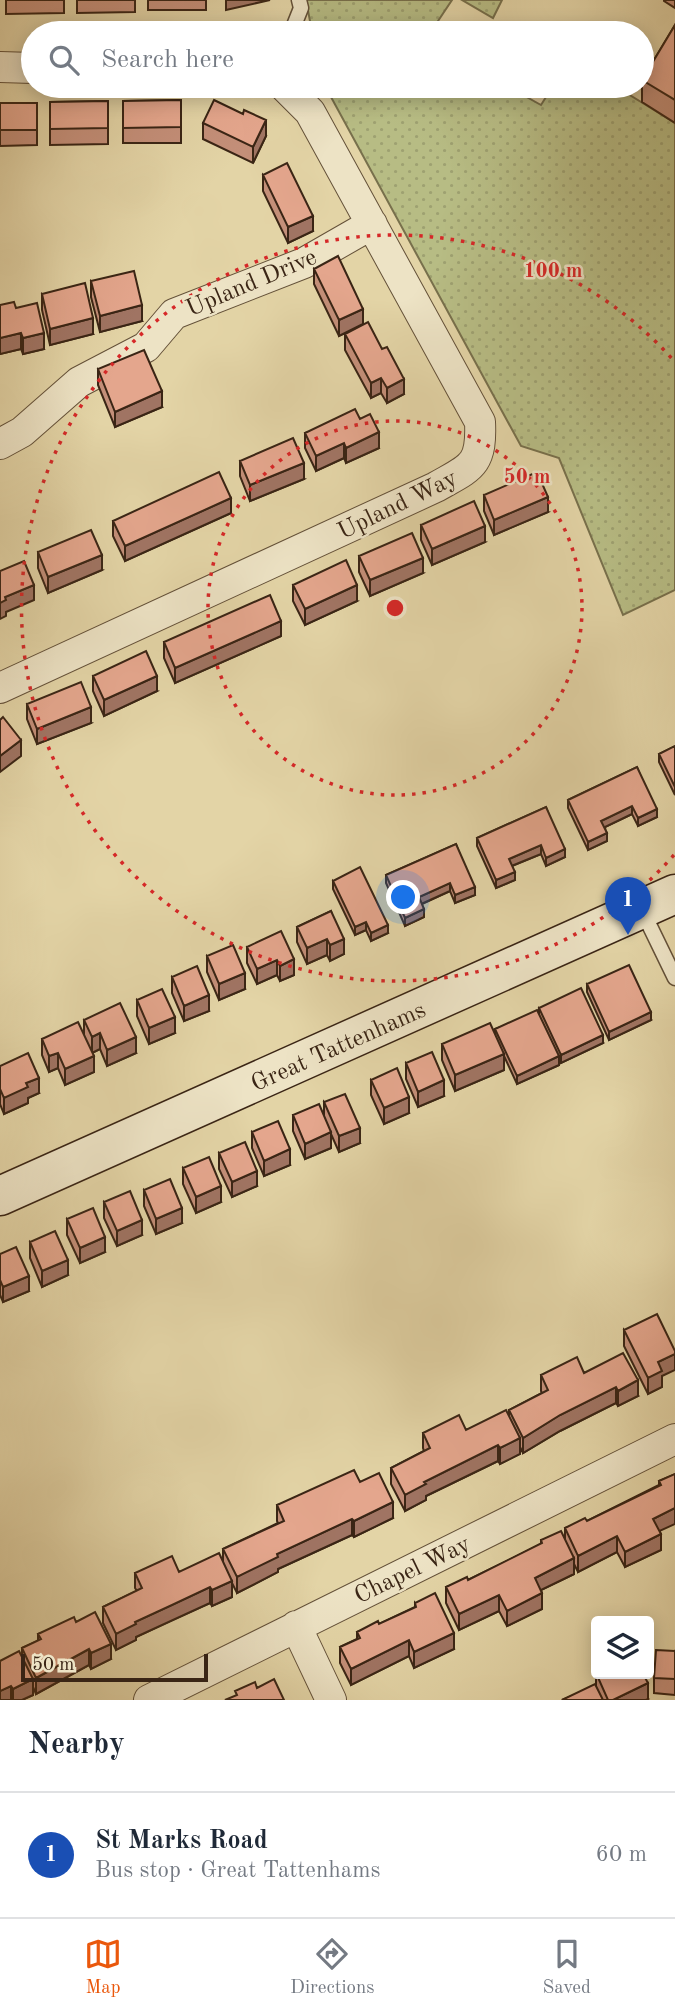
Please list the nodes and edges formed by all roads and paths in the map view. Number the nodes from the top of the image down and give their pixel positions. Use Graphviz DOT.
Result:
graph roads {
  1 [pos="299,0"];
  2 [pos="296,21"];
  3 [pos="0,67"];
  4 [pos="21,68"];
  5 [pos="296,98"];
  6 [pos="372,224"];
  7 [pos="0,444"];
  8 [pos="0,688"];
  9 [pos="659,902"];
  10 [pos="675,978"];
  11 [pos="0,1196"];
  12 [pos="675,1439"];
  13 [pos="296,1626"];
  14 [pos="149,1700"];
  15 [pos="331,1700"];
  1 -- 2 [label="lane"];
  3 -- 4 [label="street"];
  5 -- 6 [label="street, Upland Way"];
  6 -- 7 [label="street, Upland Drive"];
  6 -- 8 [label="street, Upland Way"];
  9 -- 10 [label="lane"];
  9 -- 11 [label="main road, Great Tattenhams"];
  12 -- 13 [label="street, Chapel Way"];
  13 -- 14 [label="street, Chapel Way"];
  13 -- 15 [label="street"];
}
